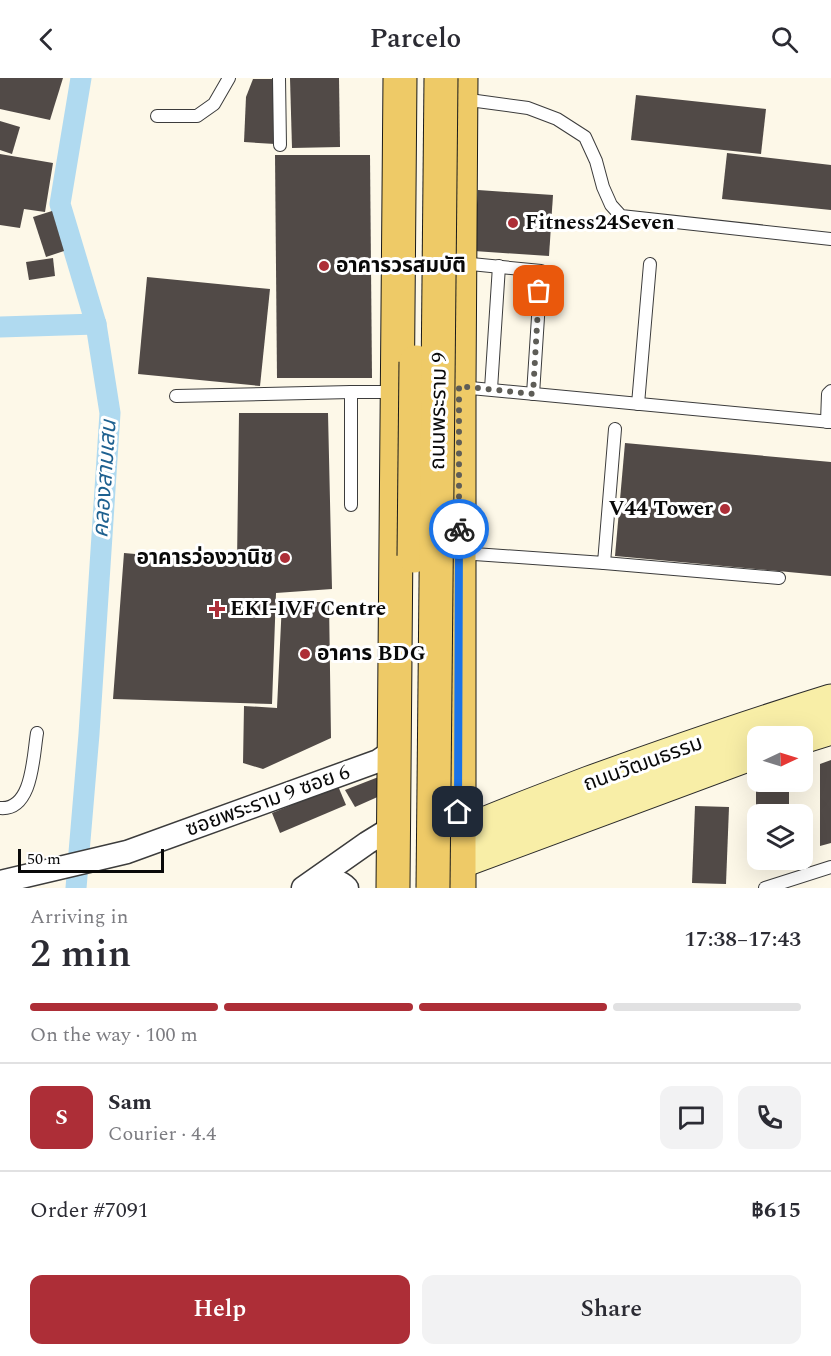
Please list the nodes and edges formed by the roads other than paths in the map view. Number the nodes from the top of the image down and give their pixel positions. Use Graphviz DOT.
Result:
graph roads {
  1 [pos="228,78"];
  2 [pos="279,78"];
  3 [pos="400,78"];
  4 [pos="419,78"];
  5 [pos="454,85"];
  6 [pos="157,116"];
  7 [pos="280,145"];
  8 [pos="831,239"];
  9 [pos="460,263"];
  10 [pos="650,264"];
  11 [pos="499,266"];
  12 [pos="459,386"];
  13 [pos="491,390"];
  14 [pos="831,391"];
  15 [pos="351,392"];
  16 [pos="398,392"];
  17 [pos="533,394"];
  18 [pos="176,396"];
  19 [pos="638,404"];
  20 [pos="829,422"];
  21 [pos="615,429"];
  22 [pos="351,505"];
  23 [pos="459,553"];
  24 [pos="604,563"];
  25 [pos="779,578"];
  26 [pos="831,701"];
  27 [pos="831,728"];
  28 [pos="37,733"];
  29 [pos="813,734"];
  30 [pos="394,750"];
  31 [pos="747,755"];
  32 [pos="0,808"];
  33 [pos="393,827"];
  34 [pos="459,862"];
  35 [pos="831,867"];
  36 [pos="0,882"];
  37 [pos="399,883"];
  38 [pos="310,884"];
  39 [pos="347,888"];
  40 [pos="433,888"];
  41 [pos="765,888"];
  1 -- 6 [label="lane"];
  2 -- 7 [label="lane"];
  3 -- 16 [label="main road, ถนนพระราม 9"];
  4 -- 37 [label="main road, ถนนพระราม 9, bridge"];
  5 -- 8 [label="lane"];
  5 -- 9 [label="main road, ถนนพระราม 9"];
  5 -- 40 [label="main road, ถนนพระราม 9, bridge"];
  9 -- 11 [label="lane"];
  9 -- 12 [label="main road, ถนนพระราม 9"];
  10 -- 19 [label="lane"];
  11 -- 13 [label="lane"];
  11 -- 17 [label="lane"];
  12 -- 13 [label="lane"];
  12 -- 23 [label="main road, ถนนพระราม 9"];
  13 -- 17 [label="lane"];
  14 -- 20 [label="lane"];
  15 -- 16 [label="lane"];
  15 -- 18 [label="lane"];
  15 -- 22 [label="lane"];
  16 -- 30 [label="main road, ถนนพระราม 9"];
  17 -- 19 [label="lane"];
  19 -- 20 [label="lane"];
  21 -- 24 [label="lane"];
  23 -- 24 [label="lane"];
  23 -- 34 [label="main road, ถนนพระราม 9"];
  24 -- 25 [label="lane"];
  26 -- 34 [label="street, ถนนวัฒนธรรม"];
  27 -- 29 [label="street"];
  28 -- 32 [label="lane"];
  30 -- 33 [label="main road, ถนนพระราม 9"];
  30 -- 36 [label="street, ซอยพระราม 9 ซอย 6"];
  31 -- 34 [label="street, ถนนวัฒนธรรม"];
  33 -- 37 [label="main road, ถนนพระราม 9"];
  33 -- 38 [label="street"];
  34 -- 37 [label="main road"];
  35 -- 41 [label="lane"];
  38 -- 39 [label="street"];
}
